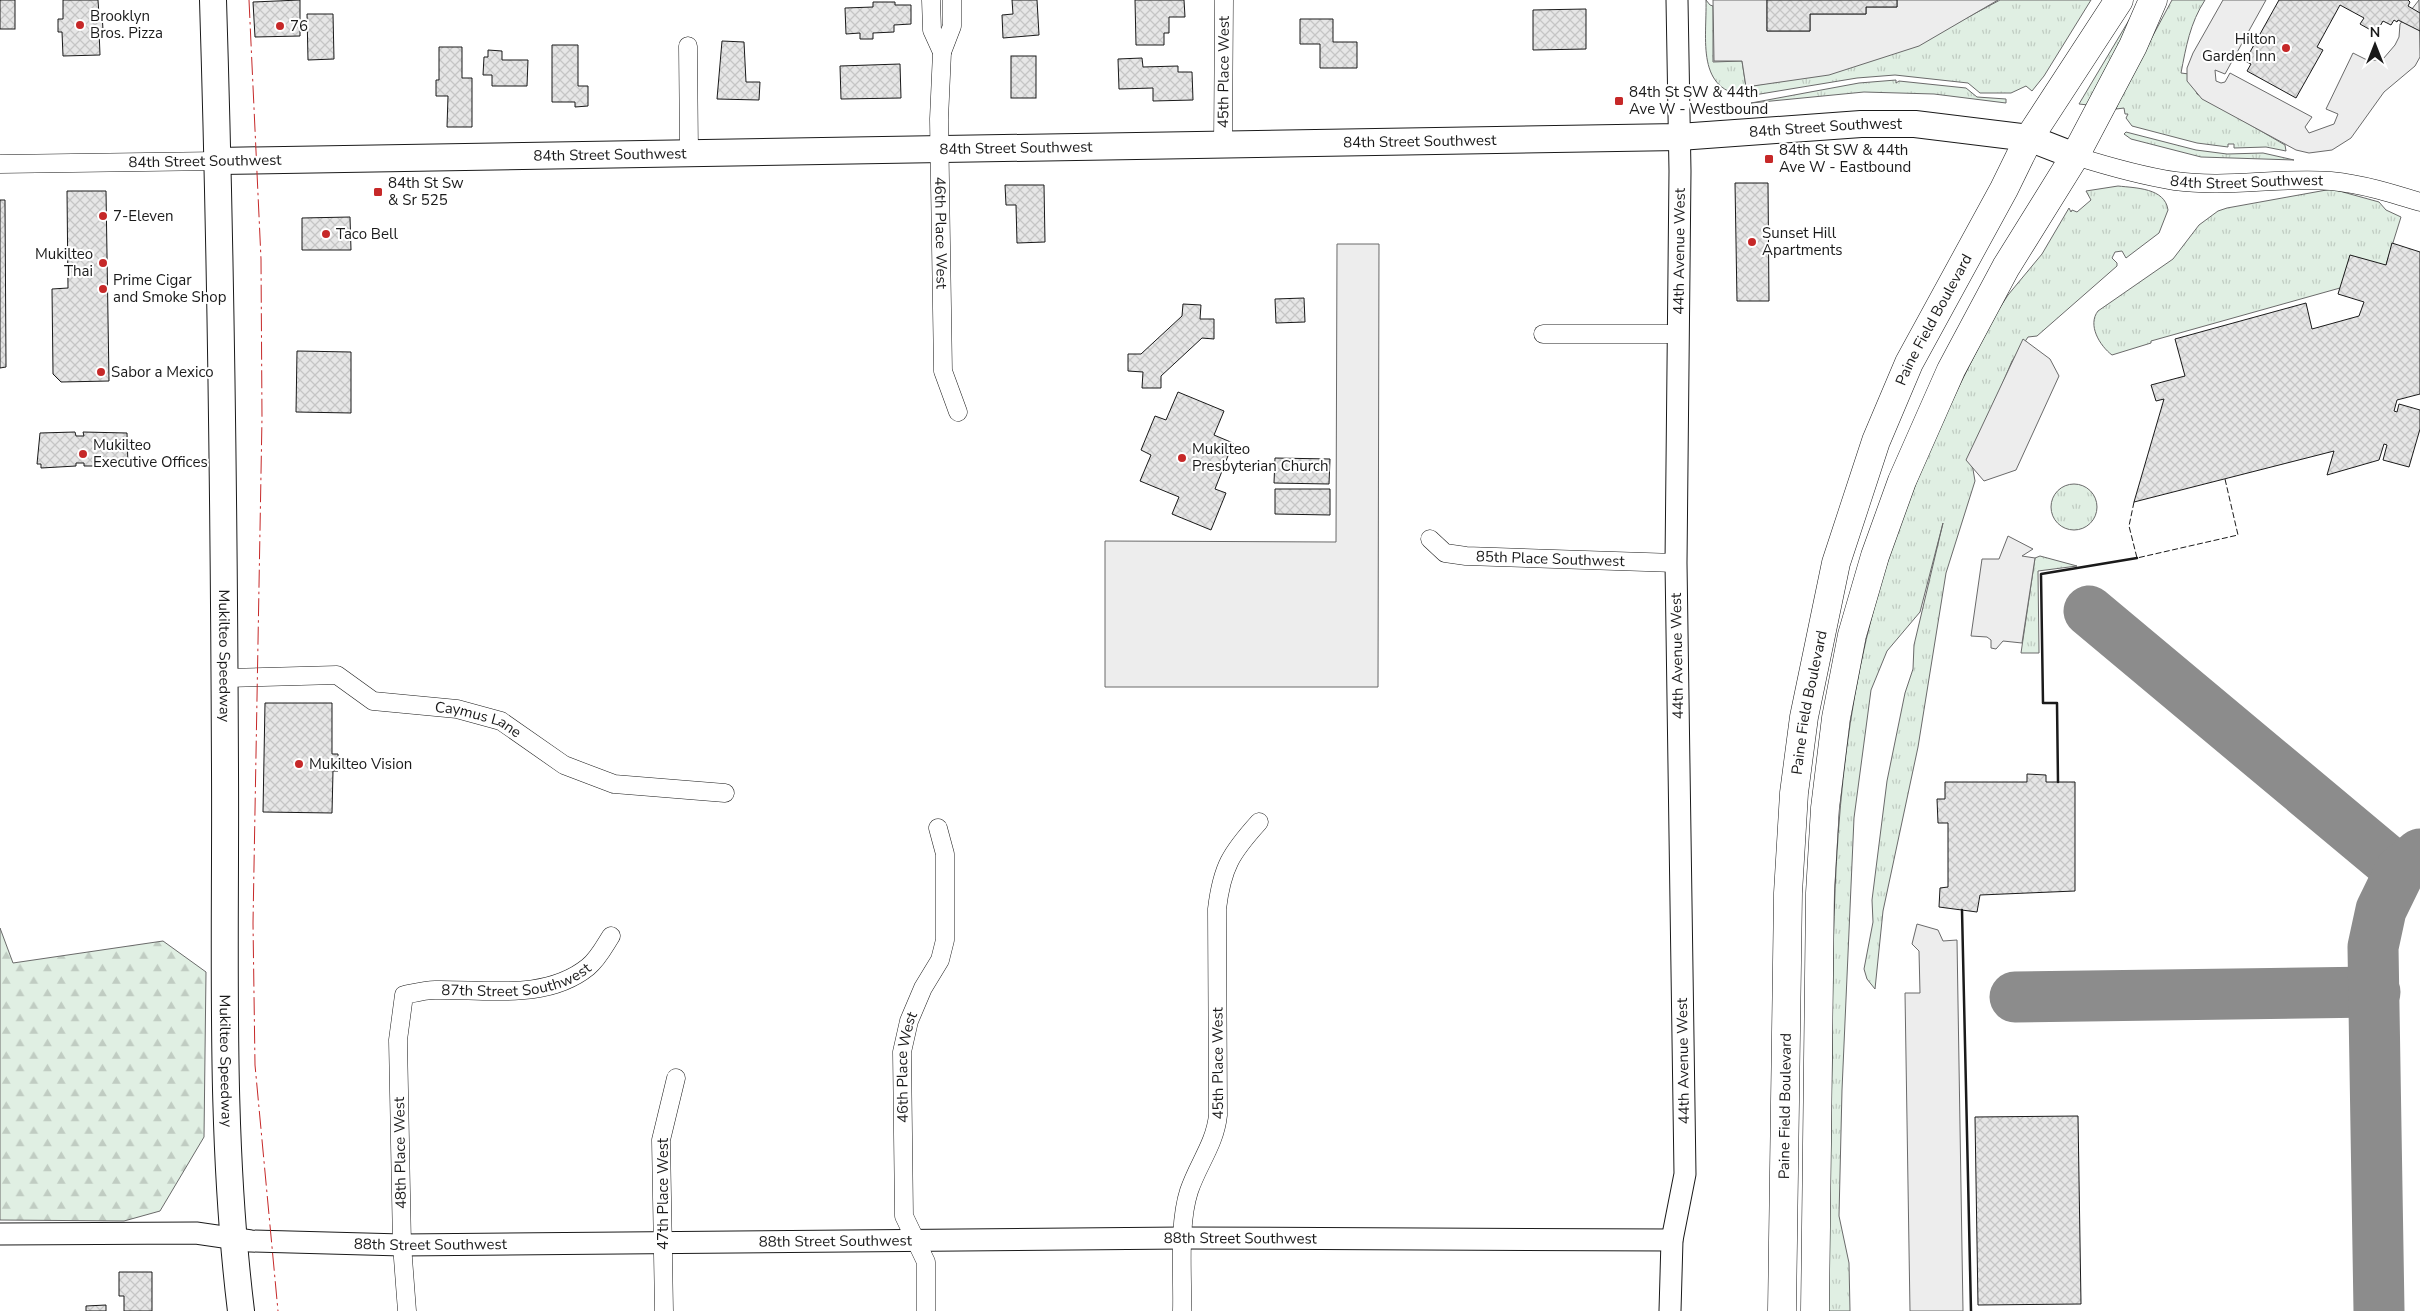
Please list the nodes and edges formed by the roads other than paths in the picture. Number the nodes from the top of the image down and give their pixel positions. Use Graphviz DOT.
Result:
graph roads {
  1 [pos="213,0"];
  2 [pos="931,0"];
  3 [pos="952,0"];
  4 [pos="1224,0"];
  5 [pos="1677,0"];
  6 [pos="2119,0"];
  7 [pos="2153,0"];
  8 [pos="688,46"];
  9 [pos="942,52"];
  10 [pos="1679,137"];
  11 [pos="2029,138"];
  12 [pos="1223,146"];
  13 [pos="940,149"];
  14 [pos="689,152"];
  15 [pos="2075,156"];
  16 [pos="218,161"];
  17 [pos="0,164"];
  18 [pos="2420,202"];
  19 [pos="1544,334"];
  20 [pos="1678,334"];
  21 [pos="958,412"];
  22 [pos="1430,539"];
  23 [pos="1676,563"];
  24 [pos="225,678"];
  25 [pos="725,792"];
  26 [pos="1259,822"];
  27 [pos="938,828"];
  28 [pos="611,936"];
  29 [pos="404,994"];
  30 [pos="676,1078"];
  31 [pos="0,1234"];
  32 [pos="232,1238"];
  33 [pos="1183,1238"];
  34 [pos="915,1240"];
  35 [pos="1672,1240"];
  36 [pos="663,1244"];
  37 [pos="402,1245"];
  38 [pos="241,1311"];
  39 [pos="407,1311"];
  40 [pos="664,1311"];
  41 [pos="926,1311"];
  42 [pos="1182,1311"];
  43 [pos="1670,1311"];
  44 [pos="1782,1311"];
  45 [pos="1814,1311"];
  1 -- 16 [label="main road, Mukilteo Speedway"];
  2 -- 9 [label="street, 46th Place West"];
  3 -- 9 [label="street, 46th Place West"];
  4 -- 12 [label="street, 45th Place West"];
  5 -- 10 [label="street, 44th Avenue West"];
  6 -- 11 [label="highway"];
  7 -- 15 [label="highway"];
  8 -- 14 [label="street"];
  9 -- 13 [label="street, 46th Place West"];
  10 -- 11 [label="main road, 84th Street Southwest"];
  10 -- 12 [label="main road, 84th Street Southwest"];
  10 -- 20 [label="street, 44th Avenue West"];
  11 -- 15 [label="main road, 84th Street Southwest"];
  11 -- 44 [label="highway, Paine Field Boulevard"];
  12 -- 13 [label="main road, 84th Street Southwest"];
  13 -- 14 [label="main road, 84th Street Southwest"];
  13 -- 21 [label="street, 46th Place West"];
  14 -- 16 [label="main road, 84th Street Southwest"];
  15 -- 18 [label="street, 84th Street Southwest"];
  15 -- 45 [label="highway, Paine Field Boulevard"];
  16 -- 17 [label="street, 84th Street Southwest"];
  16 -- 24 [label="main road, Mukilteo Speedway"];
  19 -- 20 [label="street"];
  20 -- 23 [label="street, 44th Avenue West"];
  22 -- 23 [label="street, 85th Place Southwest"];
  23 -- 35 [label="street, 44th Avenue West"];
  24 -- 25 [label="street, Caymus Lane"];
  24 -- 32 [label="main road, Mukilteo Speedway"];
  26 -- 33 [label="street, 45th Place West"];
  27 -- 34 [label="street, 46th Place West"];
  28 -- 29 [label="street, 87th Street Southwest"];
  29 -- 37 [label="street, 48th Place West"];
  30 -- 36 [label="street, 47th Place West"];
  31 -- 32 [label="street, 88th Street Southwest"];
  32 -- 37 [label="street, 88th Street Southwest"];
  32 -- 38 [label="main road, Mukilteo Speedway"];
  33 -- 34 [label="street, 88th Street Southwest"];
  33 -- 35 [label="street, 88th Street Southwest"];
  33 -- 42 [label="street, 45th Place West"];
  34 -- 36 [label="street, 88th Street Southwest"];
  34 -- 41 [label="street, 46th Place West"];
  35 -- 43 [label="street, 44th Avenue West"];
  36 -- 37 [label="street, 88th Street Southwest"];
  36 -- 40 [label="street, 47th Place West"];
  37 -- 39 [label="street, 48th Place West"];
}
